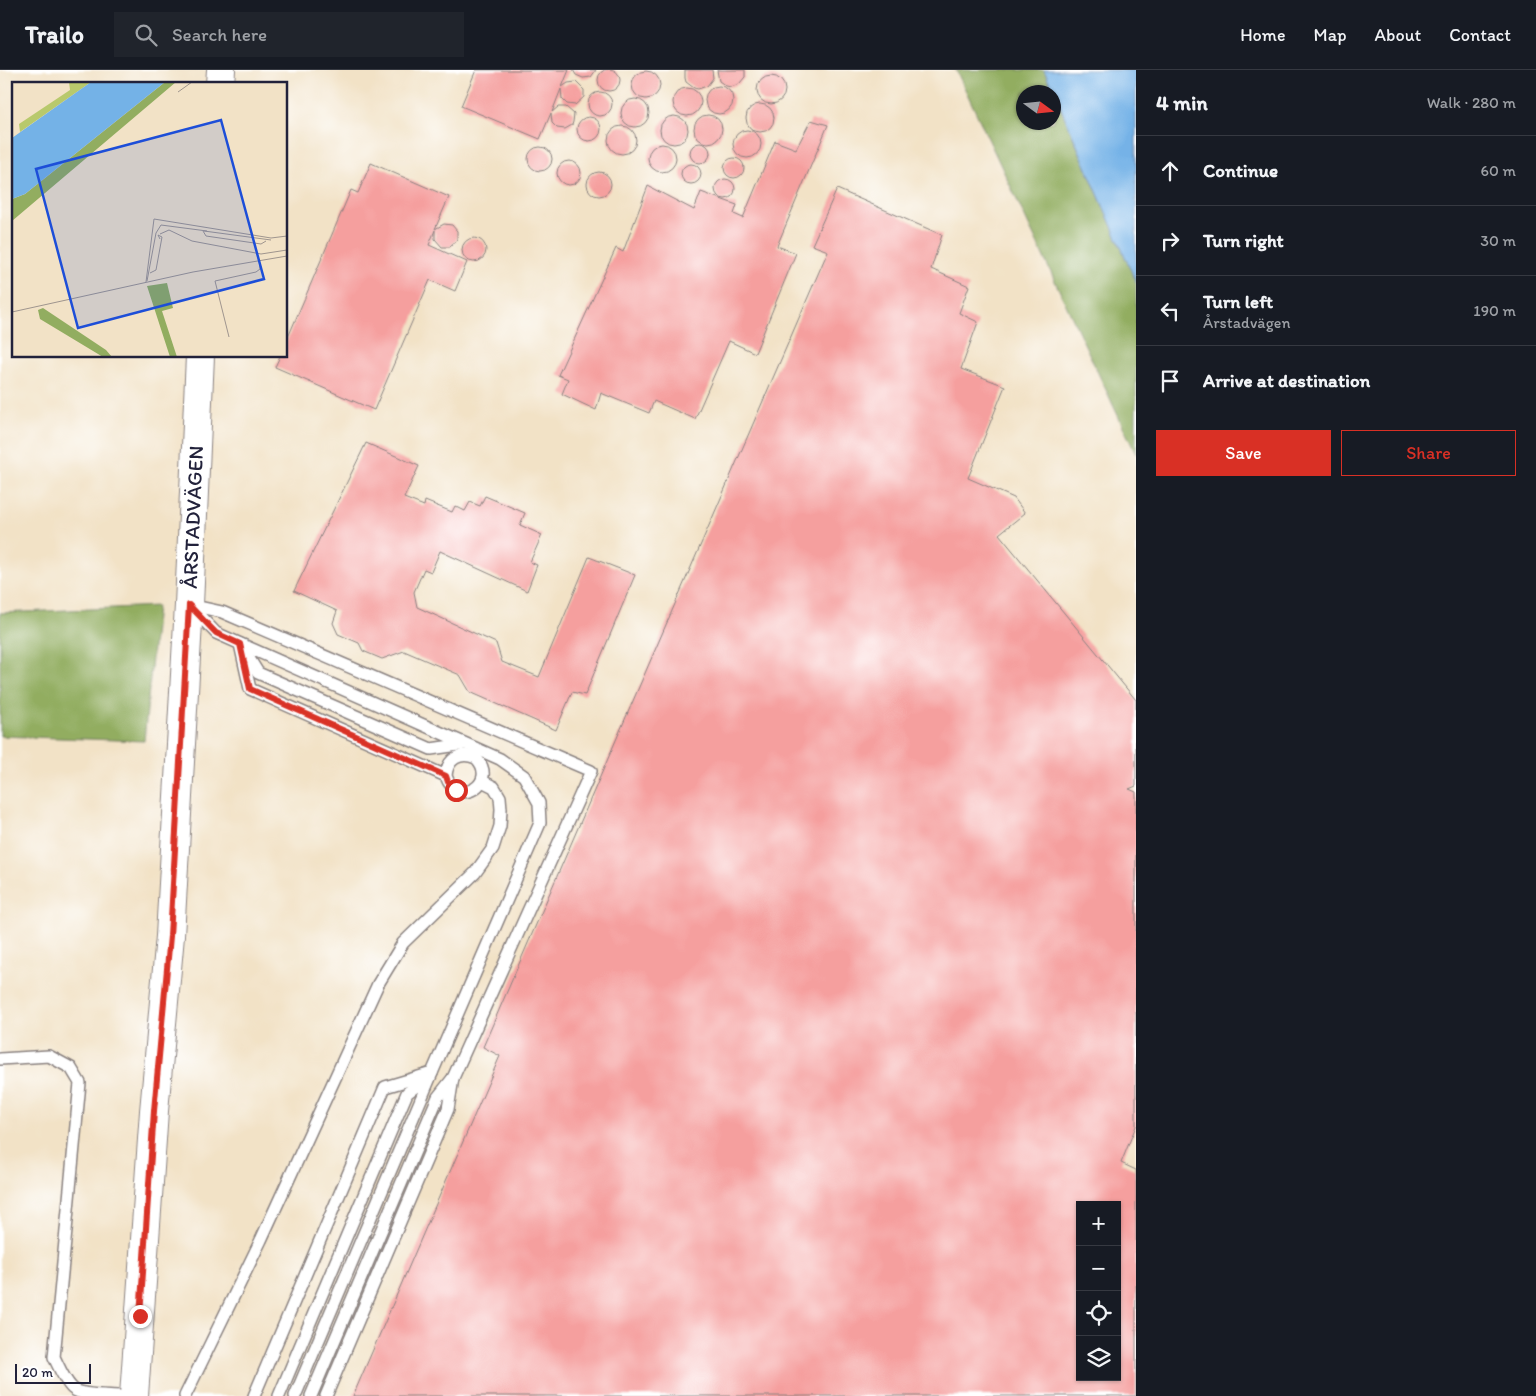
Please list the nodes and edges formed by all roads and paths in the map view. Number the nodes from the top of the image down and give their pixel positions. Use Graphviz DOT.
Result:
graph roads {
  1 [pos="200,358"];
  2 [pos="189,605"];
  3 [pos="240,644"];
  4 [pos="466,744"];
  5 [pos="446,776"];
  6 [pos="482,781"];
  7 [pos="0,1059"];
  8 [pos="432,1073"];
  9 [pos="453,1078"];
  10 [pos="118,1396"];
  11 [pos="134,1396"];
  12 [pos="185,1396"];
  13 [pos="254,1396"];
  14 [pos="279,1396"];
  15 [pos="295,1396"];
  16 [pos="311,1396"];
  17 [pos="326,1396"];
  1 -- 2 [label="main road, ÅRSTADVÄGEN"];
  2 -- 3 [label="lane"];
  2 -- 9 [label="lane"];
  2 -- 11 [label="main road, ÅRSTADVÄGEN"];
  3 -- 4 [label="lane"];
  3 -- 4 [label="lane"];
  3 -- 5 [label="lane"];
  4 -- 8 [label="lane"];
  5 -- 6 [label="lane"];
  5 -- 6 [label="lane"];
  6 -- 12 [label="lane"];
  7 -- 10 [label="lane"];
  8 -- 13 [label="lane"];
  8 -- 14 [label="lane"];
  8 -- 15 [label="lane"];
  9 -- 16 [label="lane"];
  9 -- 17 [label="lane"];
}
